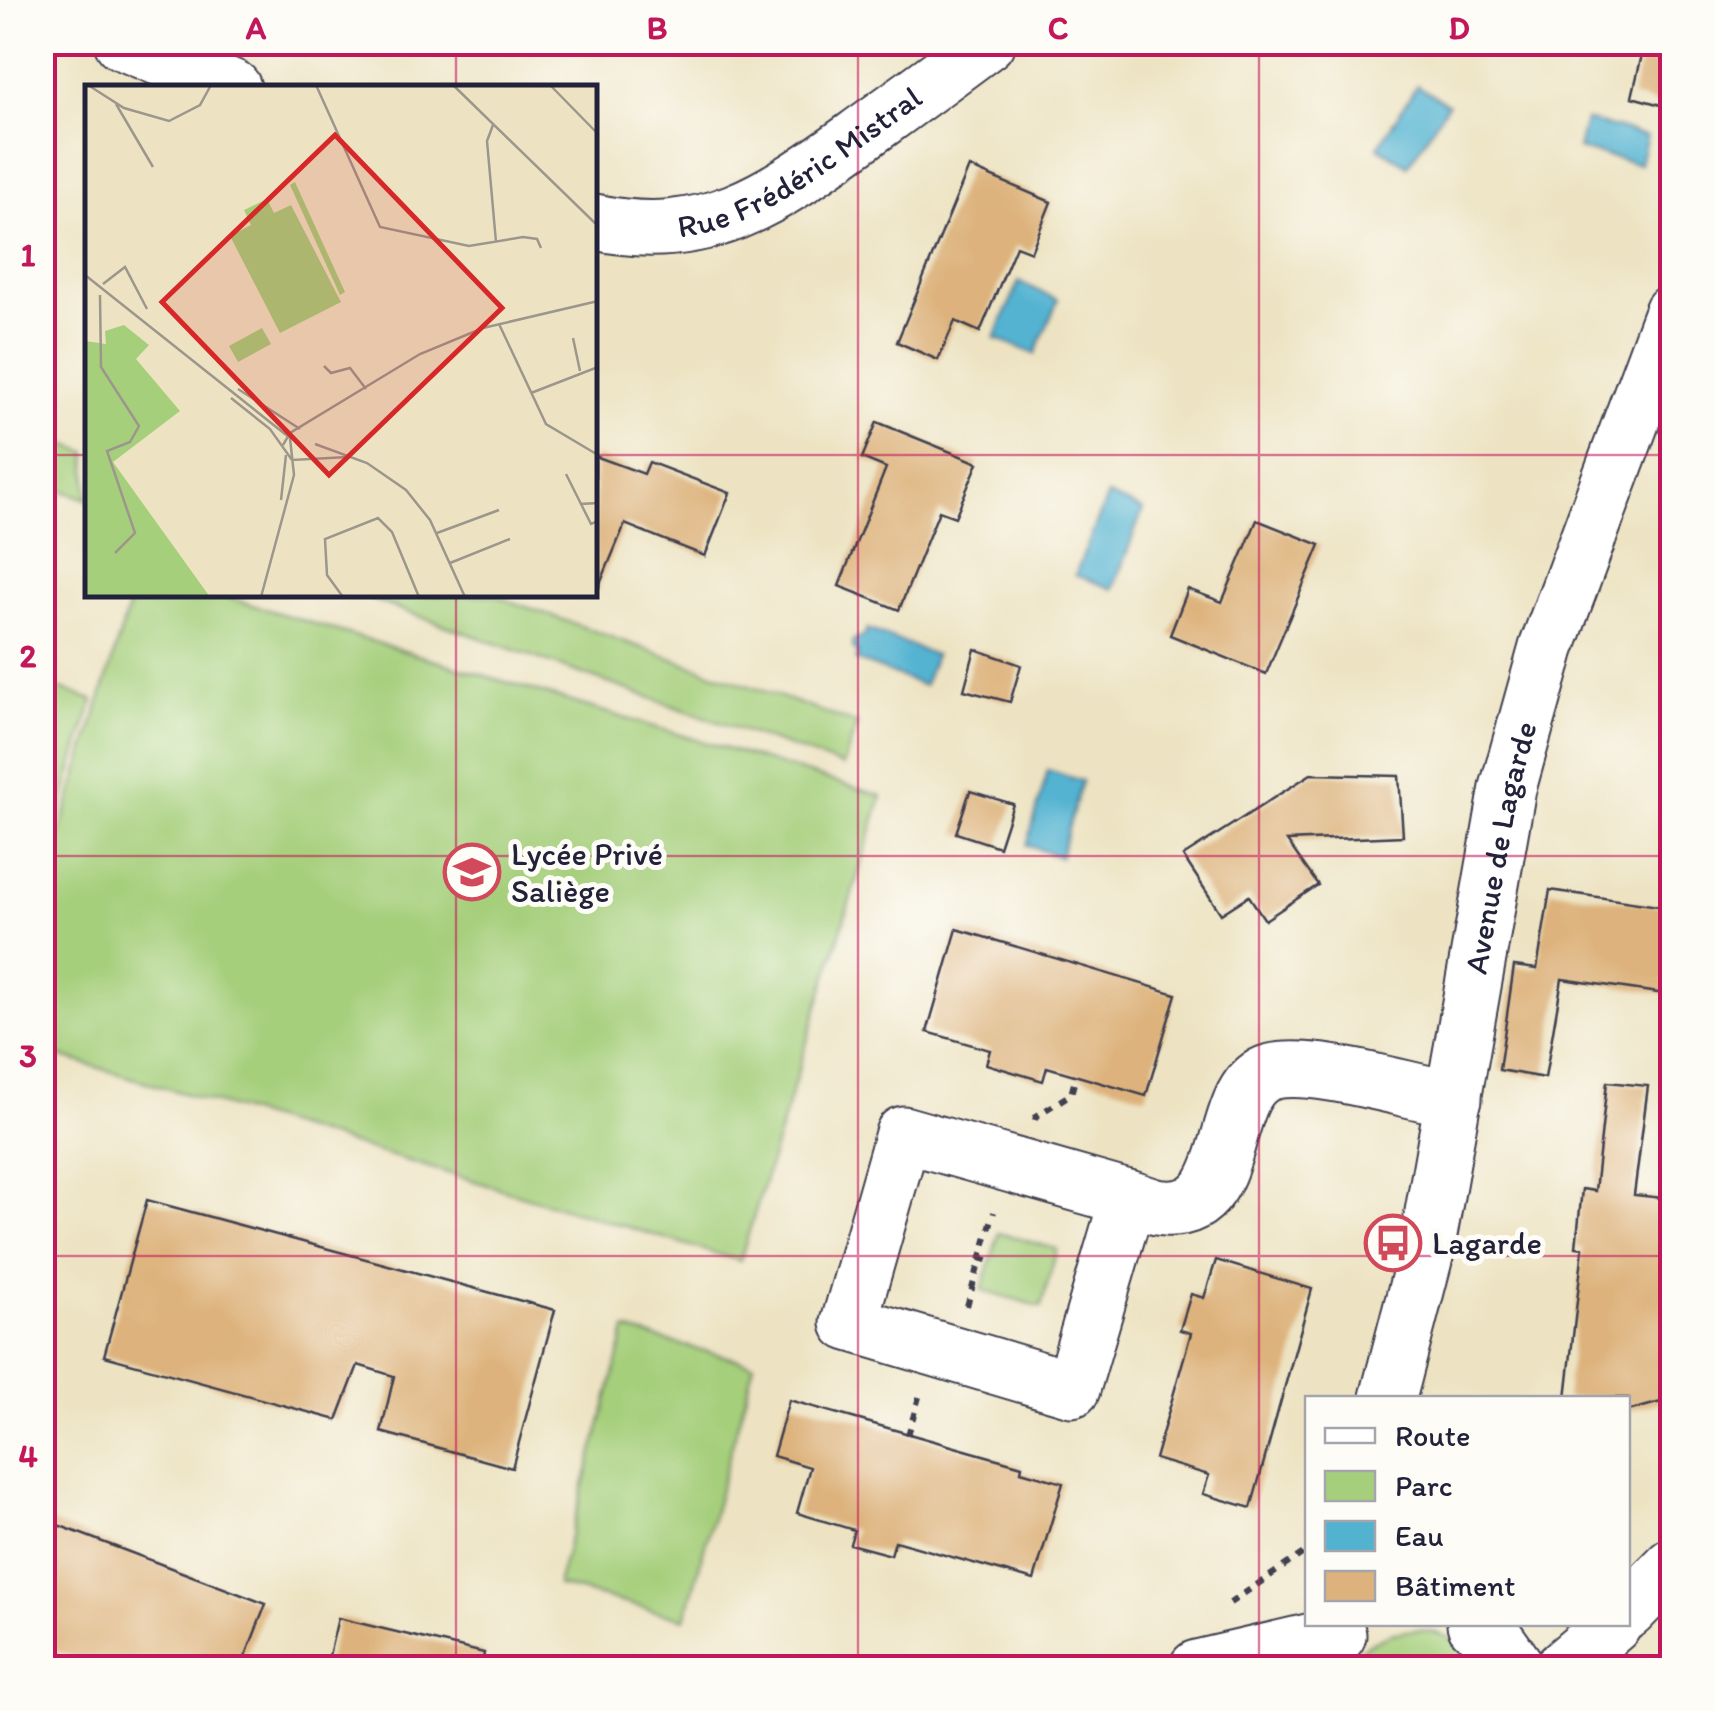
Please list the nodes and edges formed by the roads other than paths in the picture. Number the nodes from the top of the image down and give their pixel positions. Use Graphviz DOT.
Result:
graph roads {
  1 [pos="122,42"];
  2 [pos="987,42"];
  3 [pos="226,85"];
  4 [pos="598,223"];
  5 [pos="1672,312"];
  6 [pos="1454,1099"];
  7 [pos="1128,1198"];
  8 [pos="1389,1396"];
  9 [pos="1672,1548"];
  10 [pos="1672,1566"];
  11 [pos="1630,1571"];
  12 [pos="1630,1609"];
  13 [pos="1612,1626"];
  14 [pos="1341,1635"];
  15 [pos="1197,1668"];
  16 [pos="1562,1668"];
  1 -- 3 [label="street"];
  2 -- 4 [label="street, Rue Frédéric Mistral"];
  5 -- 6 [label="street, Avenue de Lagarde"];
  6 -- 7 [label="street"];
  6 -- 8 [label="street, Avenue de Lagarde"];
  7 -- 7 [label="street"];
  9 -- 11 [label="street"];
  10 -- 12 [label="street"];
  13 -- 16 [label="street"];
  14 -- 15 [label="street"];
}
